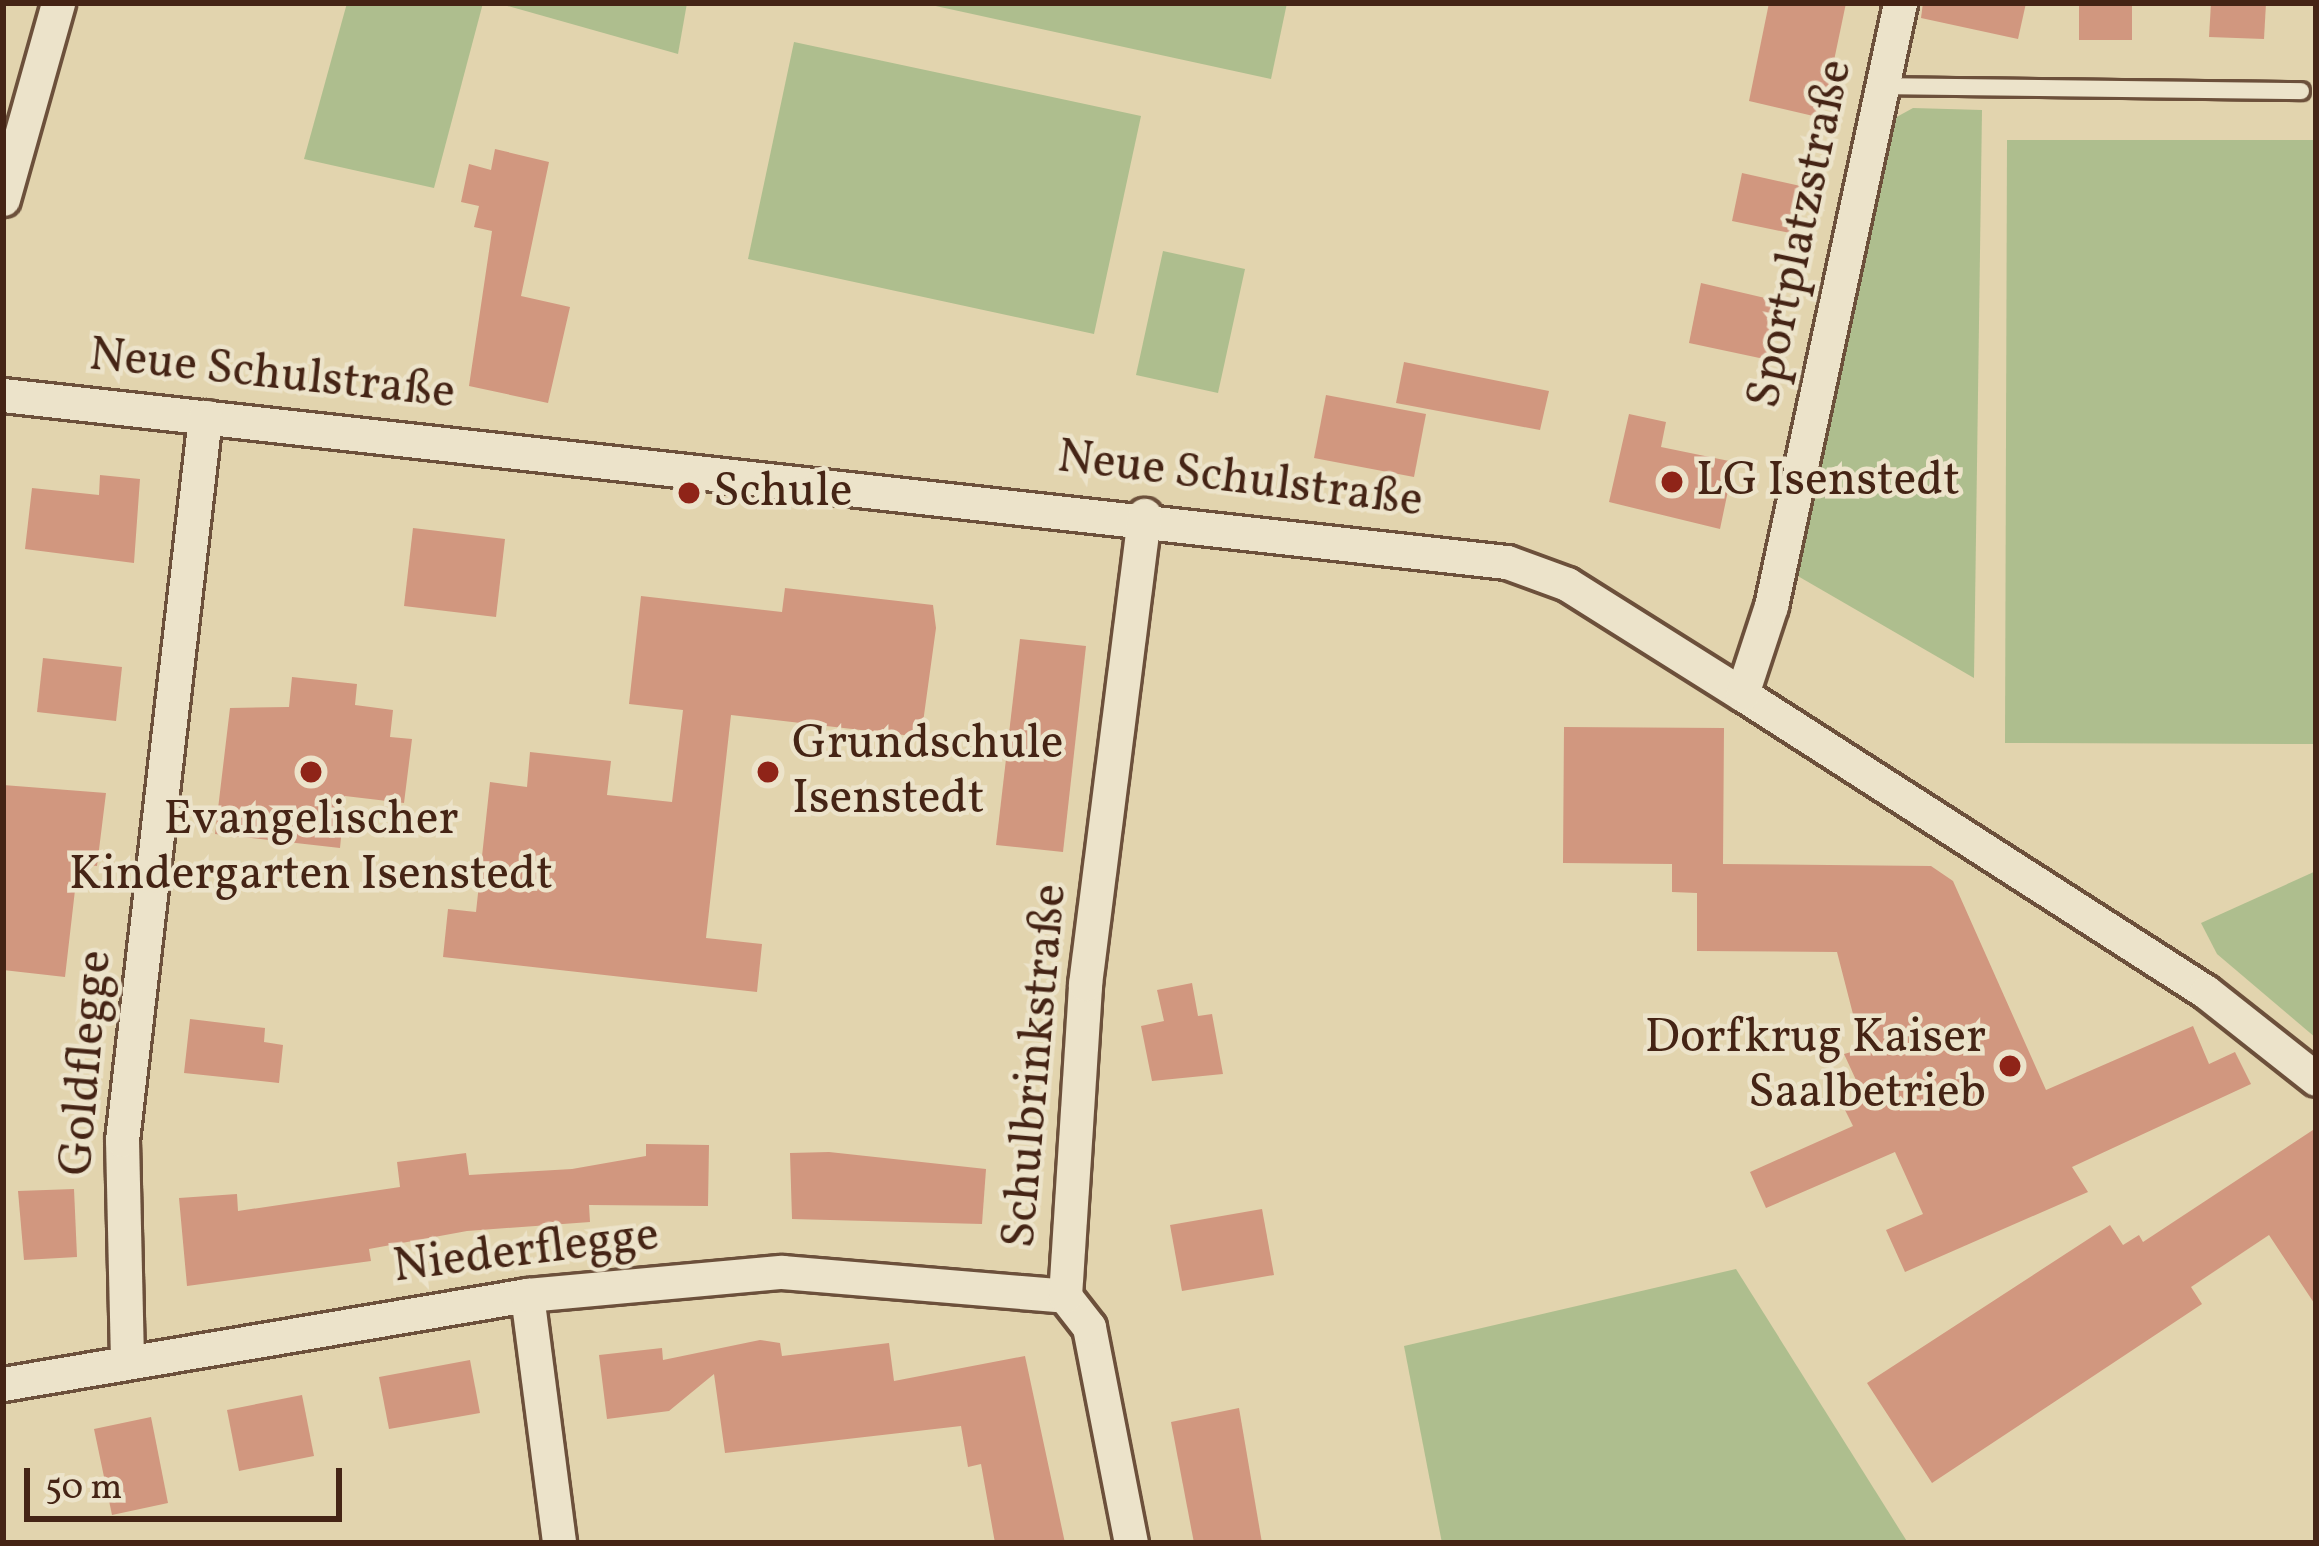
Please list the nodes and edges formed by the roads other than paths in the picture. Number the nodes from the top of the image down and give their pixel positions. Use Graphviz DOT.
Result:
graph roads {
  1 [pos="58,3"];
  2 [pos="1900,3"];
  3 [pos="1881,86"];
  4 [pos="2301,91"];
  5 [pos="3,199"];
  6 [pos="3,395"];
  7 [pos="205,417"];
  8 [pos="1144,514"];
  9 [pos="1742,694"];
  10 [pos="2316,1079"];
  11 [pos="527,1295"];
  12 [pos="1065,1296"];
  13 [pos="127,1360"];
  14 [pos="3,1384"];
  15 [pos="560,1543"];
  16 [pos="1131,1543"];
  1 -- 5 [label="street"];
  2 -- 3 [label="street, Sportplatzstraße"];
  3 -- 4 [label="lane"];
  3 -- 9 [label="street, Sportplatzstraße"];
  6 -- 7 [label="street, Neue Schulstraße"];
  7 -- 8 [label="street, Neue Schulstraße"];
  7 -- 13 [label="street, Goldflegge"];
  8 -- 9 [label="street, Neue Schulstraße"];
  8 -- 12 [label="street, Schulbrinkstraße"];
  9 -- 10 [label="street, Neue Schulstraße"];
  11 -- 12 [label="street, Niederflegge"];
  11 -- 13 [label="street, Niederflegge"];
  11 -- 15 [label="street"];
  12 -- 16 [label="street, Schulbrinkstraße"];
  13 -- 14 [label="street, Niederflegge"];
}
